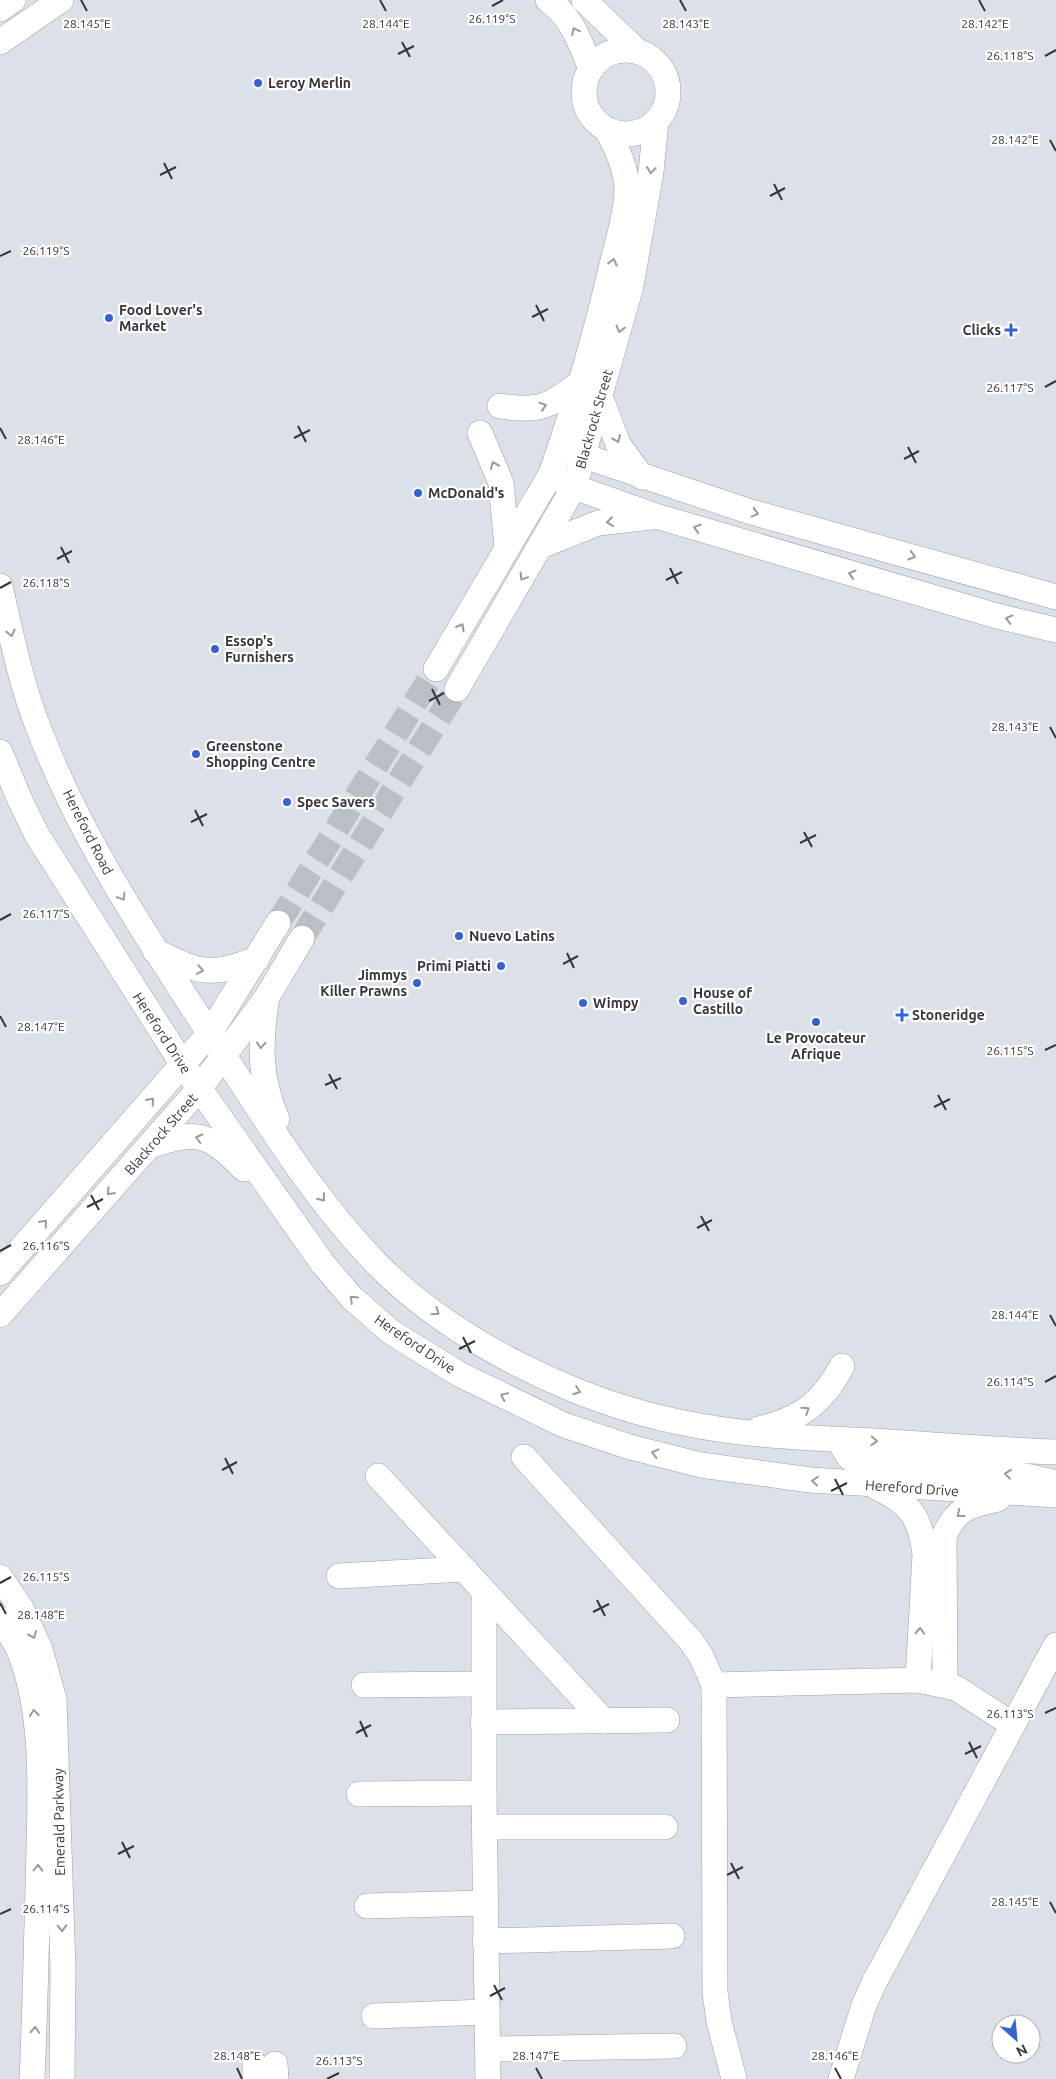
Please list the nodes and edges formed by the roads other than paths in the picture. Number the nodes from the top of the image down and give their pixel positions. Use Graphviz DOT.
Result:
graph roads {
  1 [pos="13,0"];
  2 [pos="61,0"];
  3 [pos="548,0"];
  4 [pos="584,0"];
  5 [pos="0,9"];
  6 [pos="0,42"];
  7 [pos="636,50"];
  8 [pos="590,68"];
  9 [pos="656,122"];
  10 [pos="607,130"];
  11 [pos="590,390"];
  12 [pos="500,406"];
  13 [pos="480,433"];
  14 [pos="561,444"];
  15 [pos="584,456"];
  16 [pos="551,474"];
  17 [pos="642,477"];
  18 [pos="574,486"];
  19 [pos="659,517"];
  20 [pos="541,546"];
  21 [pos="507,548"];
  22 [pos="0,586"];
  23 [pos="1056,597"];
  24 [pos="1056,630"];
  25 [pos="436,669"];
  26 [pos="457,689"];
  27 [pos="0,752"];
  28 [pos="278,923"];
  29 [pos="302,938"];
  30 [pos="155,951"];
  31 [pos="257,959"];
  32 [pos="266,997"];
  33 [pos="210,1033"];
  34 [pos="224,1057"];
  35 [pos="183,1064"];
  36 [pos="199,1089"];
  37 [pos="152,1145"];
  38 [pos="303,1174"];
  39 [pos="297,1229"];
  40 [pos="0,1273"];
  41 [pos="0,1315"];
  42 [pos="842,1366"];
  43 [pos="744,1433"];
  44 [pos="839,1441"];
  45 [pos="1056,1452"];
  46 [pos="524,1457"];
  47 [pos="378,1476"];
  48 [pos="1056,1483"];
  49 [pos="870,1485"];
  50 [pos="1022,1494"];
  51 [pos="1056,1495"];
  52 [pos="463,1569"];
  53 [pos="339,1576"];
  54 [pos="0,1577"];
  55 [pos="484,1592"];
  56 [pos="0,1619"];
  57 [pos="1056,1645"];
  58 [pos="918,1680"];
  59 [pos="483,1684"];
  60 [pos="945,1684"];
  61 [pos="364,1685"];
  62 [pos="714,1686"];
  63 [pos="667,1720"];
  64 [pos="604,1721"];
  65 [pos="483,1722"];
  66 [pos="1013,1725"];
  67 [pos="484,1793"];
  68 [pos="359,1794"];
  69 [pos="484,1827"];
  70 [pos="665,1827"];
  71 [pos="485,1903"];
  72 [pos="367,1906"];
  73 [pos="672,1936"];
  74 [pos="485,1941"];
  75 [pos="487,2012"];
  76 [pos="374,2016"];
  77 [pos="674,2046"];
  78 [pos="487,2049"];
  79 [pos="32,2079"];
  80 [pos="62,2079"];
  81 [pos="488,2079"];
  82 [pos="734,2079"];
  83 [pos="841,2079"];
  1 -- 5 [label="street"];
  2 -- 6 [label="street"];
  8 -- 3 [label="street, one-way"];
  4 -- 7 [label="street"];
  7 -- 8 [label="street"];
  7 -- 9 [label="street"];
  8 -- 10 [label="street"];
  9 -- 10 [label="street"];
  9 -- 11 [label="street, Blackrock Street, one-way"];
  11 -- 10 [label="street, Blackrock Street, one-way"];
  12 -- 11 [label="street, one-way"];
  11 -- 14 [label="street, Blackrock Street"];
  11 -- 15 [label="street, Blackrock Street"];
  11 -- 17 [label="street, one-way"];
  21 -- 13 [label="street, one-way"];
  14 -- 15 [label="street"];
  14 -- 16 [label="street, Blackrock Street"];
  15 -- 17 [label="street"];
  15 -- 18 [label="street, Blackrock Street"];
  16 -- 18 [label="street"];
  16 -- 21 [label="street, Blackrock Street"];
  17 -- 23 [label="street, one-way"];
  18 -- 19 [label="street"];
  18 -- 20 [label="street, Blackrock Street"];
  19 -- 20 [label="street, one-way"];
  24 -- 19 [label="street, one-way"];
  20 -- 26 [label="street, Blackrock Street, one-way"];
  25 -- 21 [label="street, Blackrock Street, one-way"];
  22 -- 30 [label="street, Hereford Road, one-way"];
  27 -- 35 [label="street, Hereford Drive"];
  28 -- 31 [label="street"];
  29 -- 32 [label="street, Blackrock Street"];
  30 -- 31 [label="street, one-way"];
  30 -- 33 [label="street, Hereford Road"];
  31 -- 33 [label="street"];
  32 -- 34 [label="street, Blackrock Street"];
  32 -- 38 [label="street, one-way"];
  33 -- 34 [label="street, Hereford Road"];
  33 -- 35 [label="street"];
  34 -- 36 [label="street, Blackrock Street"];
  34 -- 38 [label="street"];
  35 -- 36 [label="street, Hereford Drive"];
  40 -- 35 [label="street, one-way"];
  36 -- 37 [label="street, Blackrock Street"];
  36 -- 39 [label="street, Hereford Drive"];
  39 -- 37 [label="street, one-way"];
  37 -- 41 [label="street, Blackrock Street, one-way"];
  38 -- 43 [label="street, one-way"];
  49 -- 39 [label="street, Hereford Drive, one-way"];
  43 -- 42 [label="street, one-way"];
  43 -- 44 [label="street"];
  44 -- 45 [label="street, one-way"];
  48 -- 44 [label="street, one-way"];
  46 -- 62 [label="street"];
  47 -- 52 [label="street"];
  49 -- 50 [label="street, Hereford Drive"];
  58 -- 49 [label="street, one-way"];
  50 -- 51 [label="street, Hereford Drive"];
  50 -- 60 [label="street, one-way"];
  52 -- 53 [label="street"];
  52 -- 55 [label="street"];
  54 -- 80 [label="street, Emerald Parkway, one-way"];
  55 -- 59 [label="street"];
  55 -- 64 [label="street"];
  79 -- 56 [label="street, Emerald Parkway, one-way"];
  57 -- 66 [label="street"];
  58 -- 60 [label="street"];
  58 -- 62 [label="street"];
  59 -- 61 [label="street"];
  59 -- 65 [label="street"];
  60 -- 66 [label="street"];
  62 -- 82 [label="street"];
  63 -- 64 [label="street"];
  64 -- 65 [label="street"];
  65 -- 67 [label="street"];
  66 -- 83 [label="street"];
  67 -- 68 [label="street"];
  67 -- 69 [label="street"];
  69 -- 70 [label="street"];
  69 -- 71 [label="street"];
  71 -- 72 [label="street"];
  71 -- 74 [label="street"];
  73 -- 74 [label="street"];
  74 -- 75 [label="street"];
  75 -- 76 [label="street"];
  75 -- 78 [label="street"];
  77 -- 78 [label="street"];
  78 -- 81 [label="street"];
}
